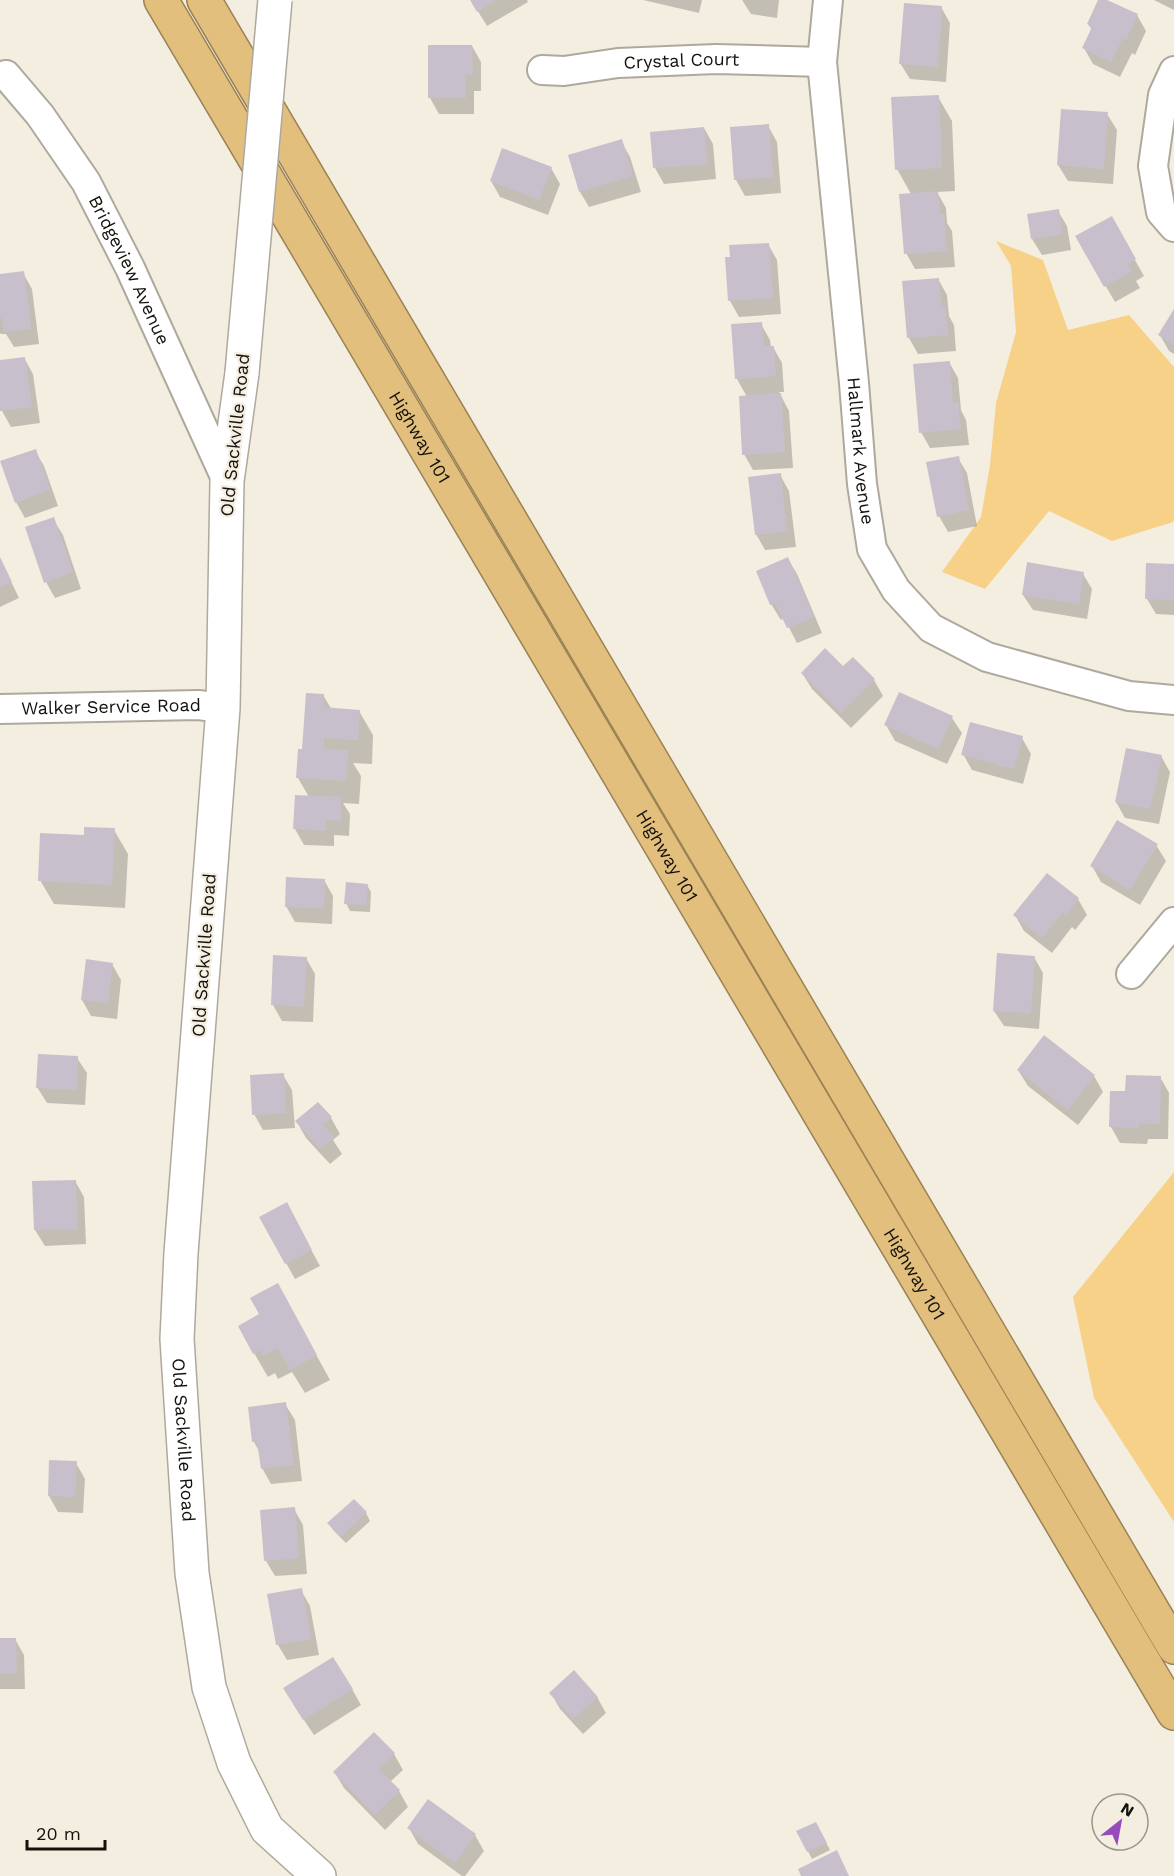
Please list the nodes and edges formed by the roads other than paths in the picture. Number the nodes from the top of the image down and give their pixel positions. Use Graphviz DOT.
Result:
graph roads {
  1 [pos="161,0"];
  2 [pos="204,0"];
  3 [pos="275,0"];
  4 [pos="828,0"];
  5 [pos="822,62"];
  6 [pos="542,70"];
  7 [pos="1174,71"];
  8 [pos="6,75"];
  9 [pos="1174,227"];
  10 [pos="227,481"];
  11 [pos="1174,700"];
  12 [pos="223,708"];
  13 [pos="0,709"];
  14 [pos="1174,922"];
  15 [pos="1131,974"];
  16 [pos="1174,1647"];
  17 [pos="1174,1713"];
  18 [pos="319,1876"];
  1 -- 17 [label="highway, Highway 101"];
  2 -- 16 [label="highway, Highway 101"];
  3 -- 10 [label="street, Old Sackville Road, bridge"];
  4 -- 5 [label="street, Hallmark Avenue"];
  5 -- 6 [label="street, Crystal Court"];
  5 -- 11 [label="street, Hallmark Avenue"];
  7 -- 9 [label="street"];
  8 -- 10 [label="street, Bridgeview Avenue"];
  10 -- 12 [label="street, Old Sackville Road"];
  12 -- 13 [label="street, Walker Service Road"];
  12 -- 18 [label="street, Old Sackville Road"];
  14 -- 15 [label="street"];
}
